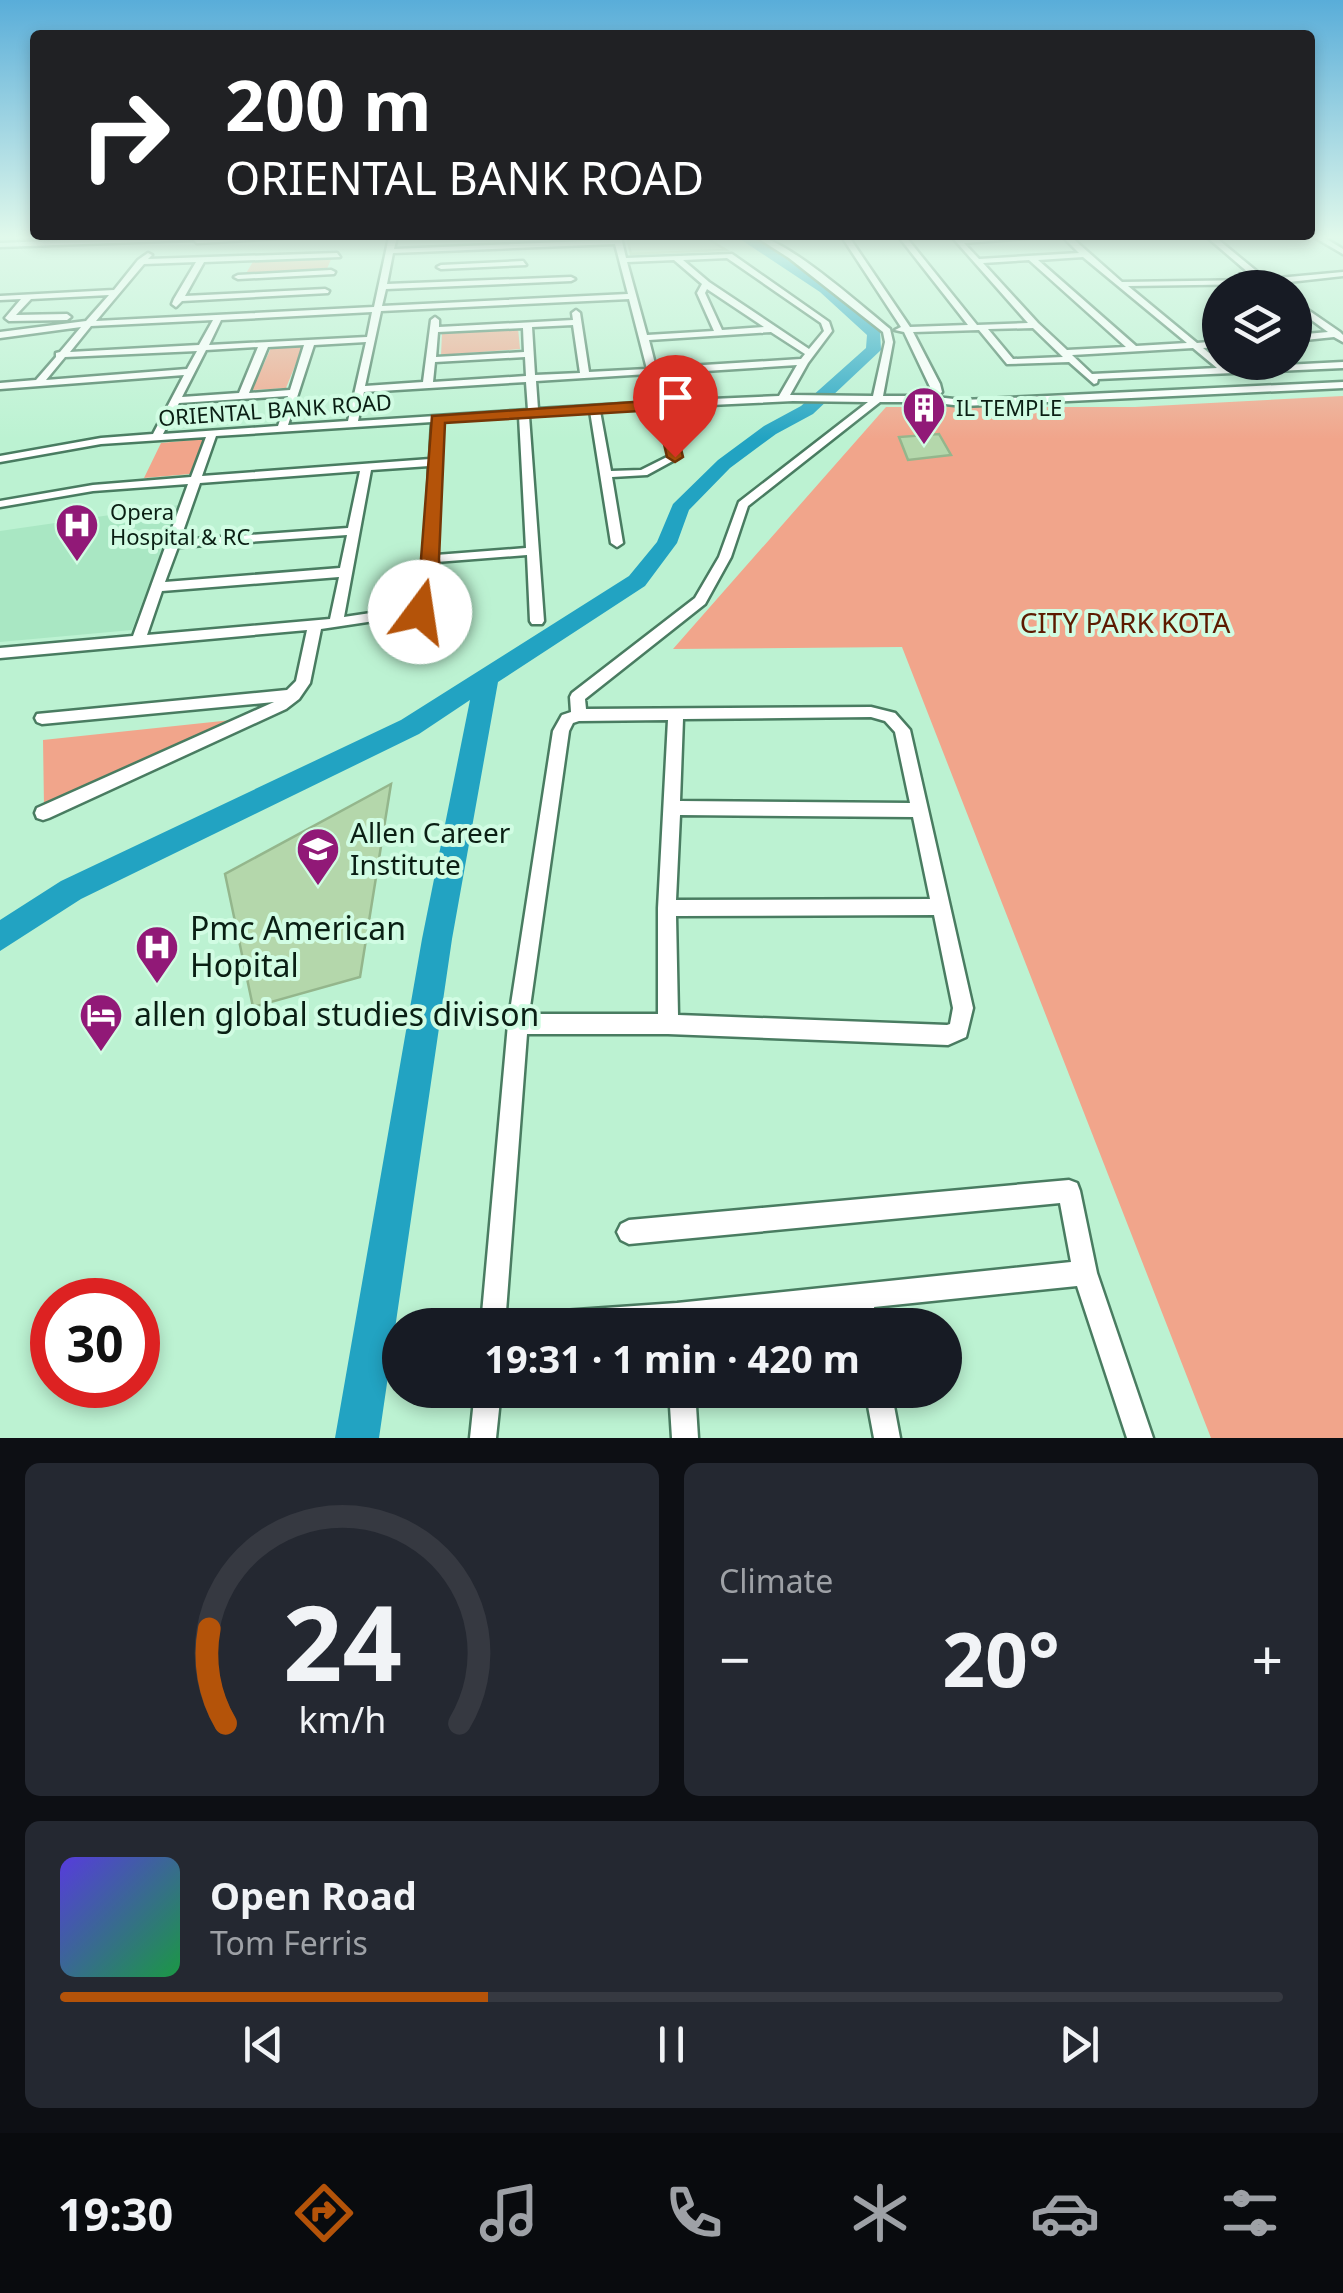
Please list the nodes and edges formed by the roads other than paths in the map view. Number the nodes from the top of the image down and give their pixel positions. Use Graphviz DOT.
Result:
graph roads {
  1 [pos="21,304"];
  2 [pos="59,304"];
  3 [pos="105,304"];
  4 [pos="175,304"];
  5 [pos="321,304"];
  6 [pos="379,304"];
  7 [pos="480,304"];
  8 [pos="575,304"];
  9 [pos="636,304"];
  10 [pos="706,304"];
  11 [pos="736,304"];
  12 [pos="800,304"];
  13 [pos="854,304"];
  14 [pos="887,304"];
  15 [pos="958,304"];
  16 [pos="1016,304"];
  17 [pos="1083,304"];
  18 [pos="1146,304"];
  19 [pos="436,306"];
  20 [pos="378,309"];
  21 [pos="318,312"];
  22 [pos="892,312"];
  23 [pos="867,314"];
  24 [pos="1312,316"];
  25 [pos="45,318"];
  26 [pos="218,318"];
  27 [pos="91,320"];
  28 [pos="168,320"];
  29 [pos="577,322"];
  30 [pos="527,325"];
  31 [pos="1035,325"];
  32 [pos="884,328"];
  33 [pos="978,328"];
  34 [pos="774,329"];
  35 [pos="434,330"];
  36 [pos="909,333"];
  37 [pos="719,334"];
  38 [pos="0,336"];
  39 [pos="1340,337"];
  40 [pos="645,338"];
  41 [pos="1312,338"];
  42 [pos="371,339"];
  43 [pos="310,342"];
  44 [pos="889,342"];
  45 [pos="264,345"];
  46 [pos="1196,346"];
  47 [pos="1202,346"];
  48 [pos="202,348"];
  49 [pos="1134,349"];
  50 [pos="1202,351"];
  51 [pos="529,354"];
  52 [pos="59,356"];
  53 [pos="1068,356"];
  54 [pos="806,357"];
  55 [pos="430,360"];
  56 [pos="1343,365"];
  57 [pos="1312,366"];
  58 [pos="654,371"];
  59 [pos="1202,371"];
  60 [pos="189,372"];
  61 [pos="585,375"];
  62 [pos="1089,377"];
  63 [pos="531,378"];
  64 [pos="1236,380"];
  65 [pos="40,381"];
  66 [pos="1343,381"];
  67 [pos="1240,384"];
  68 [pos="428,385"];
  69 [pos="0,386"];
  70 [pos="360,389"];
  71 [pos="1104,391"];
  72 [pos="294,393"];
  73 [pos="243,396"];
  74 [pos="788,398"];
  75 [pos="877,399"];
  76 [pos="927,399"];
  77 [pos="175,400"];
  78 [pos="952,402"];
  79 [pos="663,405"];
  80 [pos="595,409"];
  81 [pos="529,413"];
  82 [pos="438,419"];
  83 [pos="352,424"];
  84 [pos="282,429"];
  85 [pos="212,434"];
  86 [pos="156,438"];
  87 [pos="0,459"];
  88 [pos="435,462"];
  89 [pos="366,467"];
  90 [pos="606,474"];
  91 [pos="196,478"];
  92 [pos="0,504"];
  93 [pos="354,531"];
  94 [pos="617,542"];
  95 [pos="173,544"];
  96 [pos="533,551"];
  97 [pos="430,559"];
  98 [pos="346,572"];
  99 [pos="158,587"];
  100 [pos="537,621"];
  101 [pos="336,623"];
  102 [pos="315,625"];
  103 [pos="138,641"];
  104 [pos="0,653"];
  105 [pos="294,694"];
  106 [pos="676,714"];
  107 [pos="579,715"];
  108 [pos="42,718"];
  109 [pos="670,808"];
  110 [pos="916,810"];
  111 [pos="43,814"];
  112 [pos="938,907"];
  113 [pos="667,908"];
  114 [pos="518,1024"];
  115 [pos="668,1024"];
  116 [pos="629,1232"];
  117 [pos="1085,1273"];
  118 [pos="860,1296"];
  119 [pos="494,1308"];
  120 [pos="768,1308"];
  121 [pos="862,1308"];
  122 [pos="486,1408"];
  123 [pos="683,1408"];
  124 [pos="881,1408"];
  125 [pos="483,1438"];
  126 [pos="684,1438"];
  127 [pos="887,1438"];
  128 [pos="1140,1438"];
  1 -- 25 [label="street"];
  2 -- 25 [label="street"];
  3 -- 27 [label="street"];
  4 -- 28 [label="street"];
  5 -- 21 [label="street"];
  6 -- 20 [label="street"];
  7 -- 19 [label="street"];
  8 -- 29 [label="street"];
  9 -- 40 [label="street"];
  10 -- 37 [label="street"];
  11 -- 34 [label="street"];
  12 -- 54 [label="street"];
  13 -- 23 [label="street"];
  14 -- 22 [label="street"];
  15 -- 33 [label="street"];
  16 -- 31 [label="street"];
  17 -- 49 [label="street"];
  18 -- 46 [label="street"];
  19 -- 20 [label="street"];
  19 -- 35 [label="street"];
  20 -- 21 [label="street"];
  20 -- 42 [label="street"];
  21 -- 26 [label="street"];
  22 -- 23 [label="street"];
  22 -- 36 [label="street"];
  23 -- 32 [label="street"];
  24 -- 39 [label="street"];
  25 -- 27 [label="street"];
  26 -- 28 [label="street"];
  26 -- 48 [label="street"];
  27 -- 28 [label="street"];
  27 -- 38 [label="street"];
  27 -- 52 [label="street"];
  29 -- 30 [label="street"];
  29 -- 61 [label="street"];
  30 -- 35 [label="street"];
  30 -- 51 [label="street"];
  31 -- 33 [label="street"];
  31 -- 53 [label="street"];
  32 -- 36 [label="street"];
  32 -- 44 [label="street"];
  33 -- 36 [label="street"];
  33 -- 53 [label="street"];
  34 -- 37 [label="street"];
  34 -- 54 [label="street"];
  35 -- 55 [label="street"];
  36 -- 44 [label="street"];
  36 -- 76 [label="street"];
  37 -- 40 [label="street"];
  39 -- 41 [label="street"];
  40 -- 58 [label="street"];
  42 -- 43 [label="street"];
  42 -- 70 [label="street"];
  43 -- 45 [label="street"];
  43 -- 72 [label="street"];
  44 -- 75 [label="street"];
  45 -- 48 [label="street"];
  45 -- 73 [label="street"];
  46 -- 47 [label="street"];
  46 -- 49 [label="street"];
  46 -- 50 [label="street"];
  48 -- 52 [label="street"];
  48 -- 60 [label="street"];
  49 -- 53 [label="street"];
  51 -- 55 [label="street"];
  51 -- 63 [label="street"];
  52 -- 65 [label="street"];
  53 -- 62 [label="street"];
  54 -- 58 [label="street"];
  54 -- 74 [label="street"];
  55 -- 68 [label="street"];
  56 -- 57 [label="street"];
  58 -- 61 [label="street"];
  58 -- 79 [label="street"];
  59 -- 62 [label="street"];
  60 -- 65 [label="street"];
  60 -- 77 [label="street"];
  61 -- 63 [label="street"];
  62 -- 71 [label="street"];
  63 -- 68 [label="street"];
  63 -- 81 [label="street"];
  64 -- 67 [label="street"];
  65 -- 69 [label="street"];
  66 -- 67 [label="street"];
  66 -- 78 [label="street"];
  67 -- 71 [label="street"];
  68 -- 70 [label="street"];
  70 -- 83 [label="street"];
  71 -- 78 [label="street"];
  72 -- 73 [label="street"];
  72 -- 84 [label="street"];
  73 -- 77 [label="street"];
  74 -- 75 [label="street, ORIENTAL BANK ROAD"];
  74 -- 79 [label="street, ORIENTAL BANK ROAD"];
  75 -- 76 [label="street, ORIENTAL BANK ROAD"];
  75 -- 107 [label="street"];
  76 -- 78 [label="street, ORIENTAL BANK ROAD"];
  77 -- 86 [label="street"];
  79 -- 80 [label="street, ORIENTAL BANK ROAD"];
  79 -- 90 [label="street"];
  80 -- 81 [label="street, ORIENTAL BANK ROAD"];
  80 -- 90 [label="street"];
  81 -- 82 [label="street, ORIENTAL BANK ROAD"];
  81 -- 96 [label="street"];
  82 -- 83 [label="street, ORIENTAL BANK ROAD"];
  82 -- 88 [label="street"];
  83 -- 84 [label="street, ORIENTAL BANK ROAD"];
  84 -- 85 [label="street, ORIENTAL BANK ROAD"];
  85 -- 86 [label="street, ORIENTAL BANK ROAD"];
  85 -- 91 [label="street"];
  86 -- 87 [label="street, ORIENTAL BANK ROAD"];
  88 -- 89 [label="street"];
  88 -- 97 [label="street"];
  89 -- 91 [label="street"];
  89 -- 93 [label="street"];
  90 -- 94 [label="street"];
  91 -- 92 [label="street"];
  91 -- 95 [label="street"];
  93 -- 95 [label="street"];
  93 -- 98 [label="street"];
  95 -- 99 [label="street"];
  96 -- 97 [label="street"];
  96 -- 100 [label="street"];
  97 -- 101 [label="street"];
  98 -- 99 [label="street"];
  98 -- 101 [label="street"];
  99 -- 103 [label="street"];
  101 -- 102 [label="street"];
  102 -- 103 [label="street"];
  102 -- 105 [label="street"];
  103 -- 104 [label="street"];
  105 -- 108 [label="street"];
  105 -- 111 [label="street"];
  106 -- 107 [label="street"];
  106 -- 109 [label="street"];
  106 -- 110 [label="street"];
  107 -- 114 [label="street"];
  109 -- 110 [label="street"];
  109 -- 113 [label="street"];
  110 -- 112 [label="street"];
  112 -- 113 [label="street"];
  112 -- 115 [label="street"];
  113 -- 115 [label="street"];
  114 -- 115 [label="street"];
  114 -- 119 [label="street"];
  116 -- 117 [label="street"];
  117 -- 118 [label="street"];
  117 -- 128 [label="street"];
  118 -- 120 [label="street"];
  118 -- 121 [label="street"];
  122 -- 125 [label="street"];
  123 -- 126 [label="street"];
  124 -- 127 [label="street"];
}
